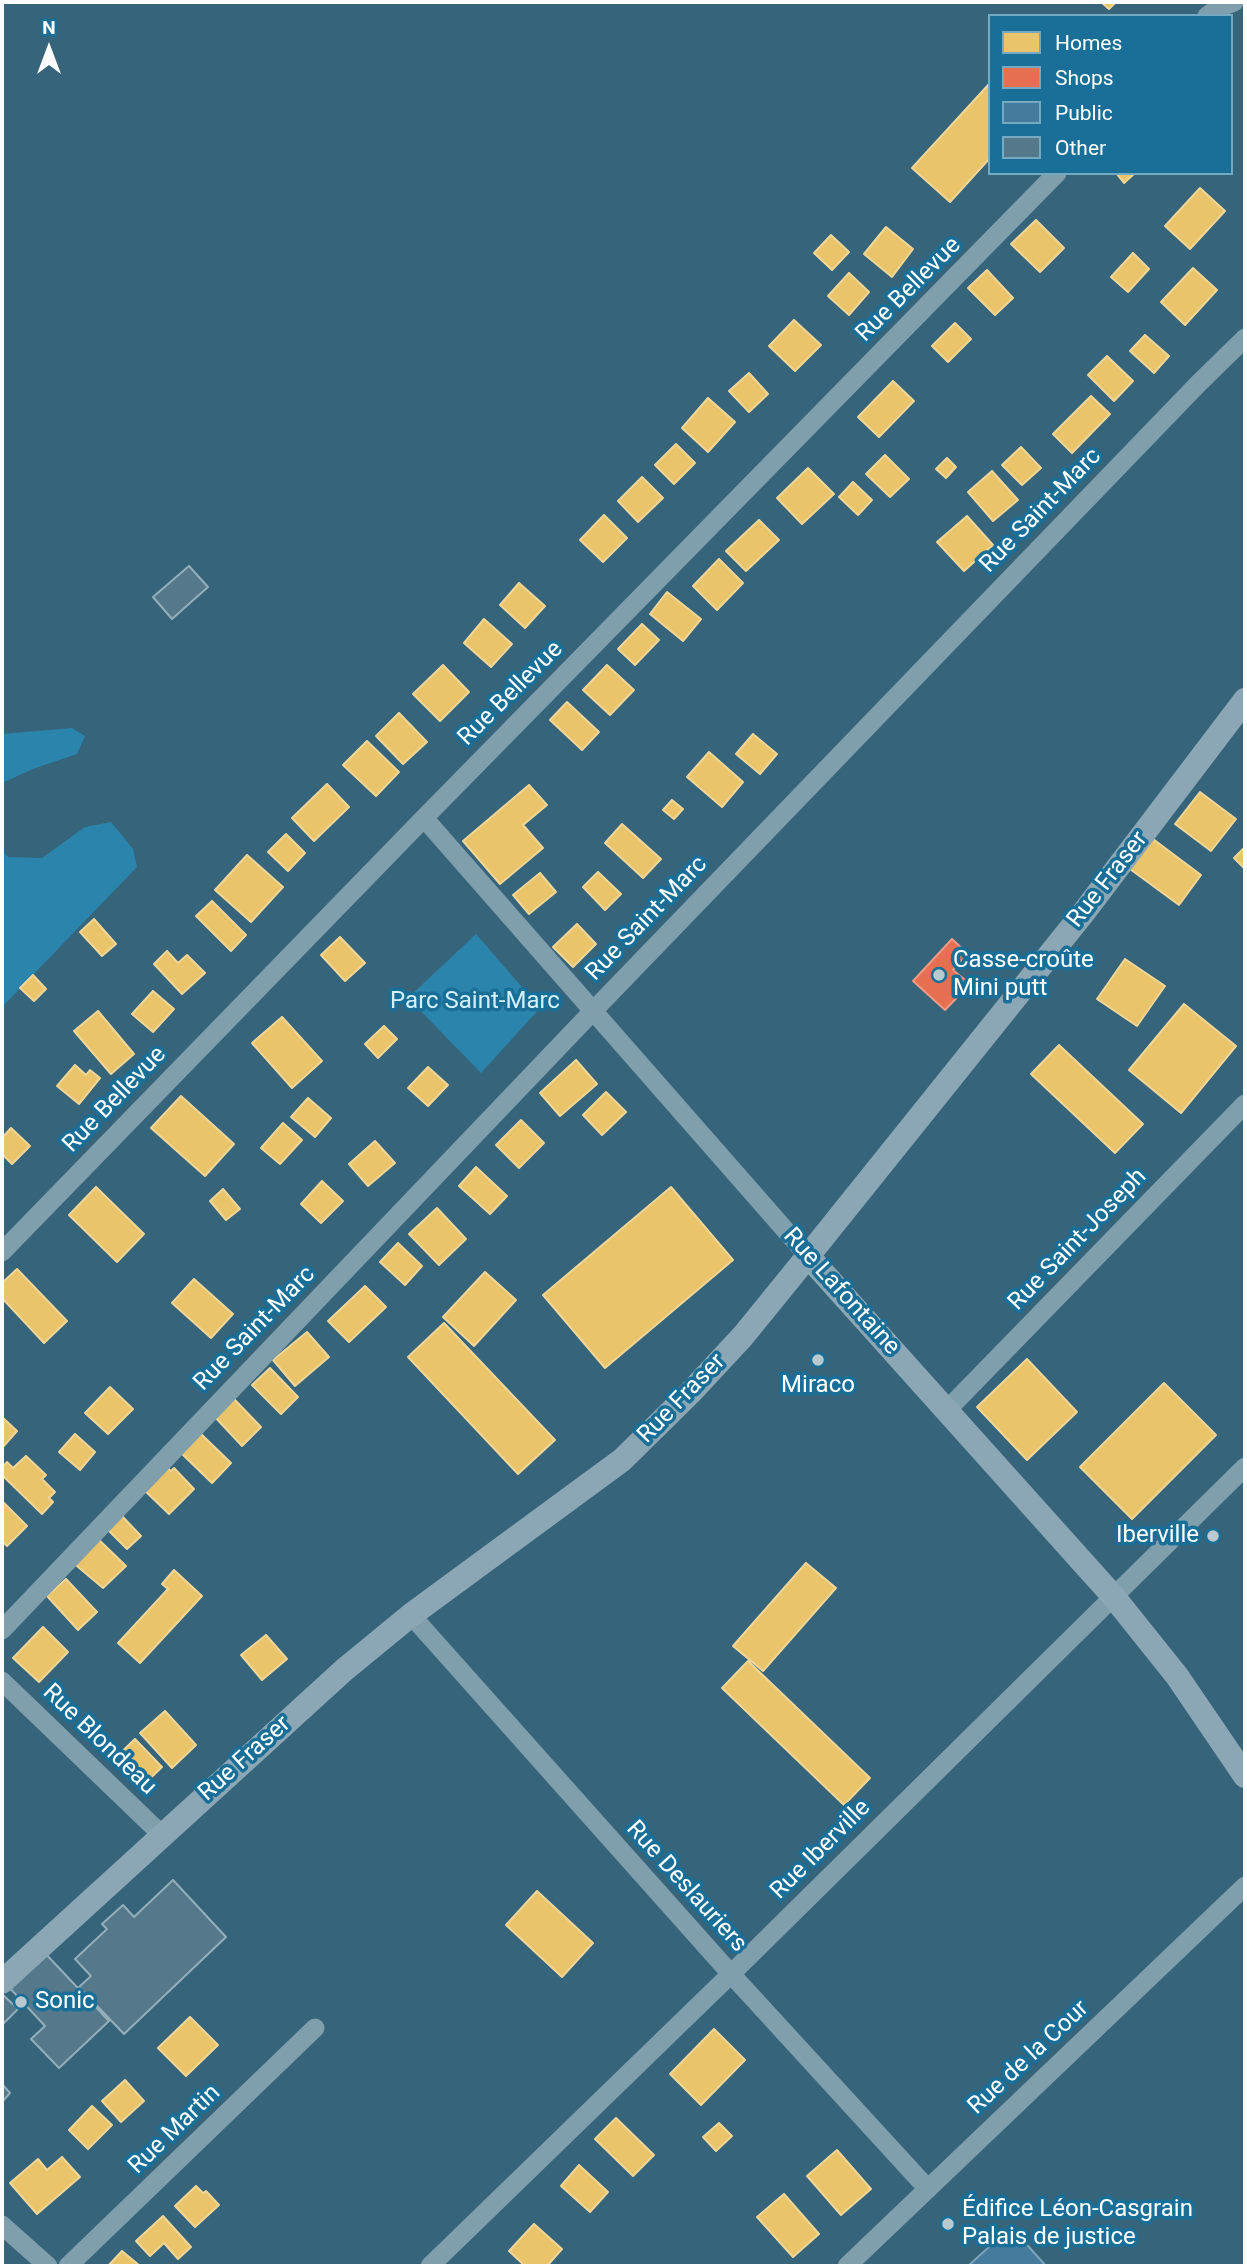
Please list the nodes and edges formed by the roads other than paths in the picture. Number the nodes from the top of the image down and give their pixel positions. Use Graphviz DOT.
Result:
graph roads {
  1 [pos="1234,2"];
  2 [pos="1210,14"];
  3 [pos="1055,175"];
  4 [pos="1245,338"];
  5 [pos="1245,700"];
  6 [pos="424,818"];
  7 [pos="593,1011"];
  8 [pos="1245,1104"];
  9 [pos="2,1252"];
  10 [pos="808,1256"];
  11 [pos="947,1410"];
  12 [pos="1245,1467"];
  13 [pos="1113,1596"];
  14 [pos="411,1615"];
  15 [pos="2,1630"];
  16 [pos="2,1681"];
  17 [pos="1237,1742"];
  18 [pos="1245,1776"];
  19 [pos="162,1835"];
  20 [pos="1245,1886"];
  21 [pos="731,1974"];
  22 [pos="2,1983"];
  23 [pos="315,2028"];
  24 [pos="928,2189"];
  25 [pos="2,2225"];
  26 [pos="48,2266"];
  27 [pos="68,2266"];
  28 [pos="430,2266"];
  29 [pos="847,2266"];
  1 -- 2 [label="street"];
  3 -- 6 [label="street, Rue Bellevue"];
  4 -- 7 [label="street, Rue Saint-Marc"];
  5 -- 10 [label="main road, Rue Fraser"];
  6 -- 7 [label="street, Rue Lafontaine"];
  6 -- 9 [label="street, Rue Bellevue"];
  7 -- 10 [label="street, Rue Lafontaine"];
  7 -- 15 [label="street, Rue Saint-Marc"];
  8 -- 11 [label="street, Rue Saint-Joseph"];
  10 -- 11 [label="main road, Rue Lafontaine"];
  10 -- 14 [label="main road, Rue Fraser"];
  11 -- 13 [label="main road, Rue Lafontaine"];
  12 -- 13 [label="street, Rue Iberville"];
  13 -- 17 [label="main road, Rue Lafontaine"];
  13 -- 21 [label="street, Rue Iberville"];
  14 -- 19 [label="main road, Rue Fraser"];
  14 -- 21 [label="street, Rue Deslauriers"];
  16 -- 19 [label="street, Rue Blondeau"];
  17 -- 18 [label="main road, Rue Lafontaine"];
  19 -- 22 [label="main road, Rue Fraser"];
  20 -- 24 [label="street, Rue de la Cour"];
  21 -- 24 [label="street, Rue Deslauriers"];
  21 -- 28 [label="street, Rue Iberville"];
  23 -- 27 [label="street, Rue Martin"];
  24 -- 29 [label="street, Rue de la Cour"];
  25 -- 26 [label="street"];
}
